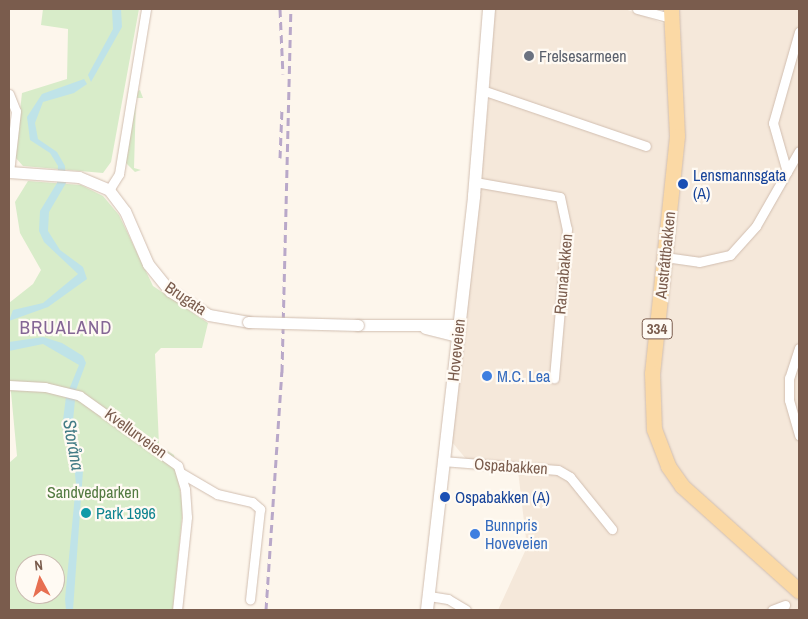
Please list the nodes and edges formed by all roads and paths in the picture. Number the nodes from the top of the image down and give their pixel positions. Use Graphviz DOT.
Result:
graph roads {
  1 [pos="146,9"];
  2 [pos="489,9"];
  3 [pos="637,9"];
  4 [pos="668,12"];
  5 [pos="799,32"];
  6 [pos="485,91"];
  7 [pos="9,94"];
  8 [pos="646,146"];
  9 [pos="799,151"];
  10 [pos="9,172"];
  11 [pos="787,172"];
  12 [pos="476,182"];
  13 [pos="109,190"];
  14 [pos="665,257"];
  15 [pos="458,331"];
  16 [pos="799,348"];
  17 [pos="554,378"];
  18 [pos="9,385"];
  19 [pos="799,436"];
  20 [pos="442,461"];
  21 [pos="181,472"];
  22 [pos="612,529"];
  23 [pos="799,591"];
  24 [pos="428,596"];
  25 [pos="250,599"];
  26 [pos="785,605"];
  27 [pos="177,610"];
  28 [pos="427,610"];
  29 [pos="466,610"];
  30 [pos="772,610"];
  1 -- 13 [label="street"];
  2 -- 6 [label="main road, Hoveveien"];
  3 -- 4 [label="street"];
  4 -- 14 [label="main road, Austråttbakken / 334"];
  5 -- 11 [label="street"];
  6 -- 8 [label="street"];
  6 -- 12 [label="main road, Hoveveien"];
  7 -- 10 [label="street"];
  9 -- 11 [label="street"];
  10 -- 13 [label="street"];
  11 -- 14 [label="street"];
  12 -- 15 [label="main road, Hoveveien"];
  12 -- 17 [label="street, Raunabakken"];
  13 -- 15 [label="street, Brugata, bridge"];
  14 -- 23 [label="main road, Austråttbakken / 334"];
  15 -- 20 [label="main road, Hoveveien"];
  16 -- 19 [label="street"];
  18 -- 21 [label="street, Kvellurveien"];
  20 -- 22 [label="street, Ospabakken"];
  20 -- 24 [label="main road, Hoveveien"];
  21 -- 25 [label="street"];
  21 -- 27 [label="street, Kvellurveien"];
  24 -- 28 [label="main road, Hoveveien"];
  24 -- 29 [label="street"];
  26 -- 30 [label="street"];
}
